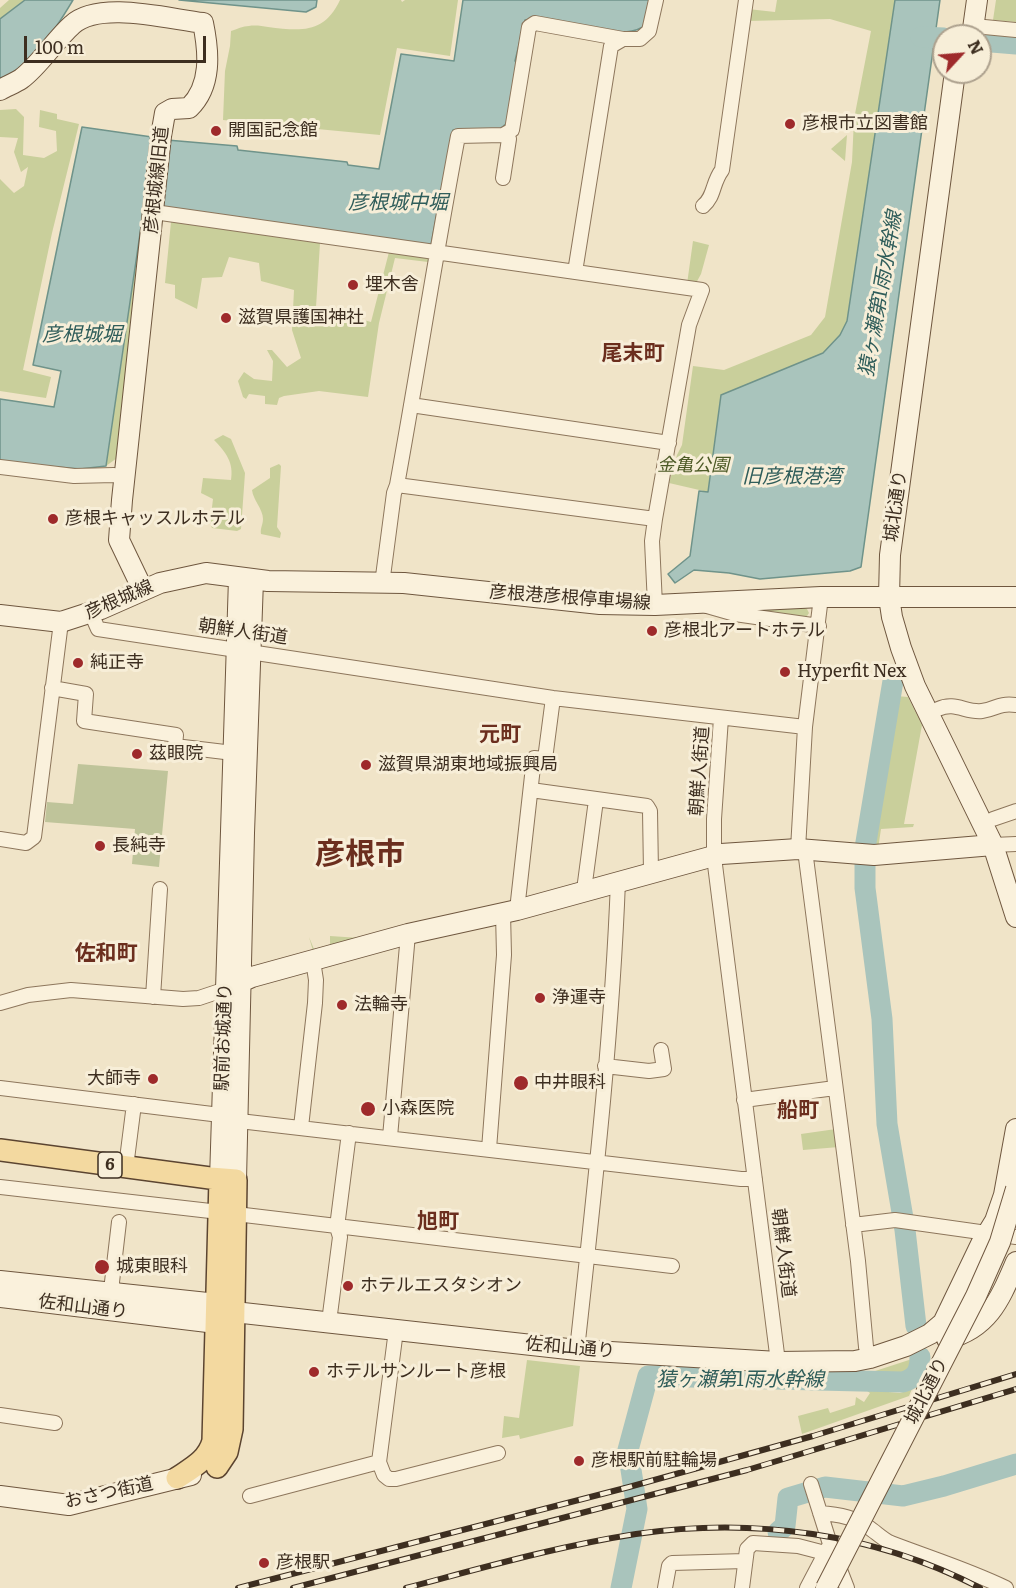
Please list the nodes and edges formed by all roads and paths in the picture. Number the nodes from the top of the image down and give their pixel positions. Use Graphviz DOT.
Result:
graph roads {
  1 [pos="656,0"];
  2 [pos="746,0"];
  3 [pos="965,0"];
  4 [pos="977,0"];
  5 [pos="967,24"];
  6 [pos="970,24"];
  7 [pos="1016,30"];
  8 [pos="992,32"];
  9 [pos="623,39"];
  10 [pos="953,84"];
  11 [pos="965,84"];
  12 [pos="0,90"];
  13 [pos="507,133"];
  14 [pos="503,177"];
  15 [pos="702,206"];
  16 [pos="154,212"];
  17 [pos="436,252"];
  18 [pos="575,272"];
  19 [pos="411,405"];
  20 [pos="669,443"];
  21 [pos="0,467"];
  22 [pos="124,477"];
  23 [pos="397,485"];
  24 [pos="655,519"];
  25 [pos="246,579"];
  26 [pos="382,584"];
  27 [pos="143,590"];
  28 [pos="821,597"];
  29 [pos="1016,597"];
  30 [pos="895,598"];
  31 [pos="696,603"];
  32 [pos="655,605"];
  33 [pos="91,613"];
  34 [pos="0,615"];
  35 [pos="61,622"];
  36 [pos="819,626"];
  37 [pos="243,650"];
  38 [pos="52,688"];
  39 [pos="553,698"];
  40 [pos="1016,705"];
  41 [pos="938,709"];
  42 [pos="721,718"];
  43 [pos="805,727"];
  44 [pos="232,753"];
  45 [pos="531,790"];
  46 [pos="596,800"];
  47 [pos="1016,811"];
  48 [pos="993,819"];
  49 [pos="0,839"];
  50 [pos="1005,845"];
  51 [pos="802,849"];
  52 [pos="714,857"];
  53 [pos="651,872"];
  54 [pos="1016,877"];
  55 [pos="618,881"];
  56 [pos="160,889"];
  57 [pos="584,890"];
  58 [pos="510,912"];
  59 [pos="1016,917"];
  60 [pos="408,934"];
  61 [pos="313,961"];
  62 [pos="233,986"];
  63 [pos="153,997"];
  64 [pos="0,1003"];
  65 [pos="662,1050"];
  66 [pos="605,1066"];
  67 [pos="0,1088"];
  68 [pos="835,1088"];
  69 [pos="744,1100"];
  70 [pos="134,1104"];
  71 [pos="230,1117"];
  72 [pos="301,1127"];
  73 [pos="1016,1129"];
  74 [pos="349,1133"];
  75 [pos="390,1137"];
  76 [pos="489,1149"];
  77 [pos="0,1150"];
  78 [pos="597,1162"];
  79 [pos="126,1167"];
  80 [pos="228,1179"];
  81 [pos="755,1179"];
  82 [pos="0,1186"];
  83 [pos="1016,1189"];
  84 [pos="227,1213"];
  85 [pos="119,1222"];
  86 [pos="853,1225"];
  87 [pos="337,1227"];
  88 [pos="1016,1229"];
  89 [pos="989,1233"];
  90 [pos="1016,1237"];
  91 [pos="587,1257"];
  92 [pos="1016,1262"];
  93 [pos="672,1266"];
  94 [pos="0,1281"];
  95 [pos="113,1293"];
  96 [pos="0,1296"];
  97 [pos="222,1313"];
  98 [pos="329,1322"];
  99 [pos="396,1330"];
  100 [pos="906,1346"];
  101 [pos="577,1350"];
  102 [pos="870,1358"];
  103 [pos="778,1362"];
  104 [pos="0,1415"];
  105 [pos="55,1423"];
  106 [pos="498,1453"];
  107 [pos="379,1462"];
  108 [pos="217,1467"];
  109 [pos="177,1478"];
  110 [pos="812,1485"];
  111 [pos="0,1496"];
  112 [pos="250,1496"];
  113 [pos="818,1507"];
  114 [pos="827,1549"];
  115 [pos="745,1561"];
  116 [pos="665,1588"];
  117 [pos="742,1588"];
  118 [pos="807,1588"];
  119 [pos="826,1588"];
  120 [pos="838,1588"];
  121 [pos="848,1588"];
  122 [pos="1006,1588"];
  1 -- 9 [label="street"];
  2 -- 15 [label="street"];
  3 -- 5 [label="main road"];
  4 -- 6 [label="main road"];
  7 -- 8 [label="street"];
  9 -- 13 [label="street"];
  9 -- 18 [label="street"];
  10 -- 30 [label="main road, 城北通り"];
  11 -- 30 [label="main road, 城北通り"];
  12 -- 16 [label="main road, 彦根城線旧道"];
  13 -- 14 [label="street"];
  13 -- 17 [label="street"];
  16 -- 17 [label="street"];
  16 -- 22 [label="main road, 彦根城線旧道"];
  17 -- 18 [label="street"];
  17 -- 19 [label="street"];
  18 -- 20 [label="street"];
  19 -- 20 [label="street"];
  19 -- 23 [label="street"];
  20 -- 24 [label="street"];
  21 -- 22 [label="street"];
  22 -- 27 [label="main road, 彦根城線旧道"];
  23 -- 24 [label="street"];
  23 -- 26 [label="street"];
  24 -- 32 [label="street"];
  25 -- 26 [label="main road, 彦根港彦根停車場線"];
  25 -- 27 [label="main road, 彦根城線"];
  25 -- 37 [label="main road, 駅前お城通り"];
  26 -- 32 [label="main road, 彦根港彦根停車場線"];
  27 -- 33 [label="main road, 彦根城線"];
  28 -- 30 [label="main road, 彦根港彦根停車場線"];
  28 -- 31 [label="main road, 彦根港彦根停車場線"];
  28 -- 36 [label="street"];
  29 -- 30 [label="main road, 彦根港彦根停車場線"];
  30 -- 41 [label="main road, 城北通り"];
  30 -- 50 [label="main road, 城北通り"];
  31 -- 32 [label="main road, 彦根港彦根停車場線"];
  31 -- 36 [label="street"];
  33 -- 35 [label="main road, 彦根城線"];
  33 -- 37 [label="street, 朝鮮人街道"];
  34 -- 35 [label="main road, 彦根城線"];
  35 -- 38 [label="street"];
  36 -- 43 [label="street"];
  37 -- 39 [label="street, 朝鮮人街道"];
  37 -- 44 [label="main road, 駅前お城通り"];
  37 -- 62 [label="main road, 駅前お城通り"];
  38 -- 44 [label="street"];
  38 -- 49 [label="street"];
  39 -- 42 [label="street, 朝鮮人街道"];
  39 -- 45 [label="street"];
  40 -- 41 [label="street"];
  41 -- 48 [label="main road, 城北通り"];
  42 -- 43 [label="street"];
  42 -- 52 [label="street, 朝鮮人街道"];
  43 -- 51 [label="street"];
  44 -- 62 [label="main road, 駅前お城通り"];
  45 -- 46 [label="street"];
  45 -- 58 [label="street"];
  46 -- 53 [label="street"];
  46 -- 57 [label="street"];
  47 -- 48 [label="street"];
  48 -- 50 [label="main road, 城北通り"];
  50 -- 51 [label="main road"];
  50 -- 54 [label="main road, 城北通り"];
  50 -- 59 [label="main road, 城北通り"];
  51 -- 52 [label="main road"];
  51 -- 68 [label="street"];
  52 -- 53 [label="main road"];
  52 -- 69 [label="street, 朝鮮人街道"];
  53 -- 55 [label="main road"];
  55 -- 57 [label="main road"];
  55 -- 66 [label="street"];
  56 -- 63 [label="street"];
  57 -- 58 [label="main road"];
  58 -- 60 [label="main road"];
  58 -- 76 [label="street"];
  60 -- 61 [label="main road"];
  60 -- 75 [label="street"];
  61 -- 62 [label="main road"];
  61 -- 72 [label="street"];
  62 -- 63 [label="street"];
  62 -- 71 [label="main road, 駅前お城通り"];
  63 -- 64 [label="street"];
  65 -- 66 [label="street"];
  66 -- 78 [label="street"];
  67 -- 70 [label="street"];
  68 -- 69 [label="street"];
  68 -- 86 [label="street"];
  69 -- 81 [label="street, 朝鮮人街道"];
  70 -- 71 [label="street"];
  70 -- 79 [label="street"];
  71 -- 72 [label="street"];
  71 -- 80 [label="main road, 駅前お城通り"];
  72 -- 74 [label="street"];
  73 -- 89 [label="main road"];
  74 -- 75 [label="street"];
  74 -- 87 [label="street"];
  75 -- 76 [label="street"];
  76 -- 78 [label="street"];
  77 -- 79 [label="main road, 6"];
  78 -- 81 [label="street"];
  78 -- 91 [label="street"];
  79 -- 80 [label="main road, 6"];
  80 -- 84 [label="main road, 駅前お城通り"];
  81 -- 103 [label="street, 朝鮮人街道"];
  82 -- 84 [label="street"];
  83 -- 119 [label="main road, 城北通り, bridge"];
  84 -- 87 [label="street"];
  84 -- 97 [label="main road, 駅前お城通り"];
  85 -- 95 [label="street"];
  86 -- 89 [label="street"];
  86 -- 102 [label="street"];
  87 -- 91 [label="street"];
  87 -- 98 [label="street"];
  88 -- 120 [label="main road, 城北通り"];
  89 -- 90 [label="street"];
  89 -- 100 [label="main road"];
  91 -- 93 [label="street"];
  91 -- 101 [label="street"];
  92 -- 100 [label="main road"];
  94 -- 95 [label="main road, 佐和山通り"];
  95 -- 97 [label="main road, 佐和山通り"];
  96 -- 97 [label="main road, 佐和山通り"];
  97 -- 98 [label="main road, 佐和山通り"];
  97 -- 108 [label="main road, 駅前お城通り"];
  97 -- 109 [label="main road, 駅前お城通り"];
  98 -- 99 [label="main road, 佐和山通り"];
  99 -- 101 [label="main road, 佐和山通り"];
  99 -- 107 [label="street"];
  100 -- 102 [label="main road, 佐和山通り"];
  101 -- 103 [label="main road, 佐和山通り"];
  102 -- 103 [label="main road, 佐和山通り"];
  104 -- 105 [label="street"];
  106 -- 107 [label="street"];
  107 -- 112 [label="street"];
  108 -- 109 [label="main road, おさつ街道"];
  109 -- 111 [label="main road, おさつ街道"];
  110 -- 113 [label="street"];
  113 -- 114 [label="street"];
  113 -- 122 [label="street"];
  114 -- 115 [label="street"];
  114 -- 118 [label="street"];
  114 -- 121 [label="street"];
  115 -- 116 [label="street"];
  115 -- 117 [label="street"];
}
